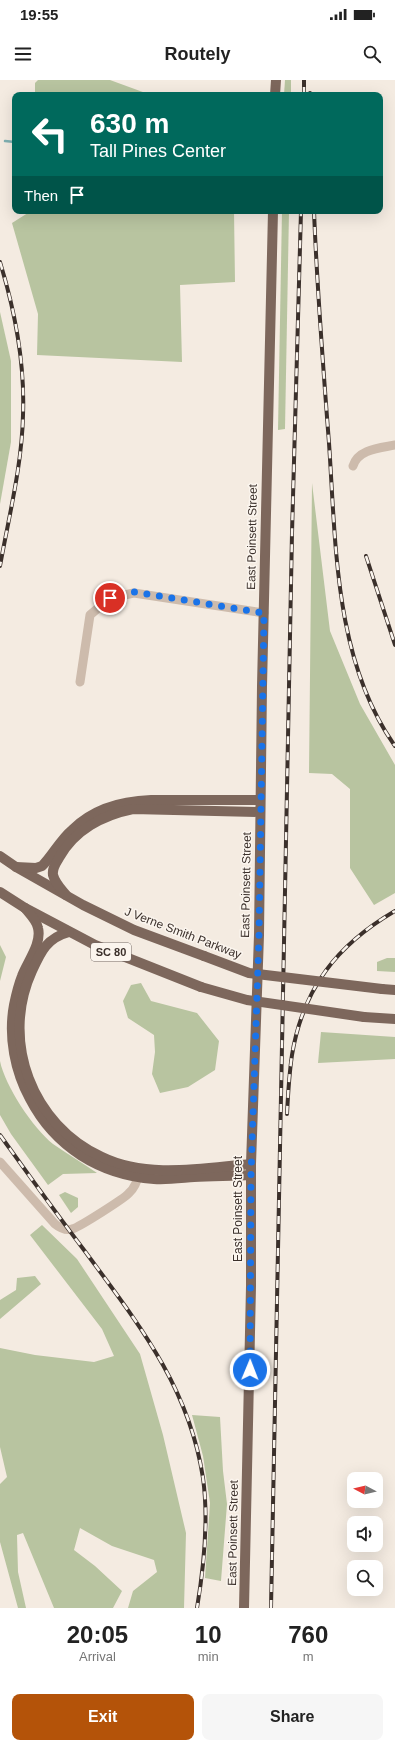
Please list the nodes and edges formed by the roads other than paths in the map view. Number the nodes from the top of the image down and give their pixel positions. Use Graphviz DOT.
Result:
graph roads {
  1 [pos="276,80"];
  2 [pos="276,92"];
  3 [pos="273,214"];
  4 [pos="395,445"];
  5 [pos="353,466"];
  6 [pos="264,613"];
  7 [pos="80,682"];
  8 [pos="260,800"];
  9 [pos="260,812"];
  10 [pos="0,856"];
  11 [pos="16,867"];
  12 [pos="0,892"];
  13 [pos="66,895"];
  14 [pos="25,908"];
  15 [pos="69,932"];
  16 [pos="395,990"];
  17 [pos="395,1019"];
  18 [pos="0,1162"];
  19 [pos="251,1170"];
  20 [pos="140,1172"];
  21 [pos="244,1608"];
  1 -- 2 [label="main road"];
  3 -- 6 [label="main road, East Poinsett Street"];
  4 -- 5 [label="street"];
  6 -- 7 [label="street"];
  6 -- 8 [label="main road, East Poinsett Street"];
  8 -- 9 [label="main road, East Poinsett Street"];
  8 -- 11 [label="main road"];
  9 -- 13 [label="main road"];
  9 -- 19 [label="main road, East Poinsett Street"];
  10 -- 11 [label="main road, J Verne Smith Parkway / SC 80"];
  11 -- 13 [label="main road, J Verne Smith Parkway / SC 80"];
  12 -- 14 [label="main road, SC 80"];
  13 -- 16 [label="main road, J Verne Smith Parkway / SC 80, bridge"];
  14 -- 15 [label="main road, SC 80"];
  14 -- 20 [label="main road"];
  15 -- 17 [label="main road, SC 80, bridge"];
  15 -- 20 [label="main road"];
  18 -- 20 [label="street"];
  19 -- 20 [label="main road"];
  19 -- 21 [label="main road, East Poinsett Street"];
}
